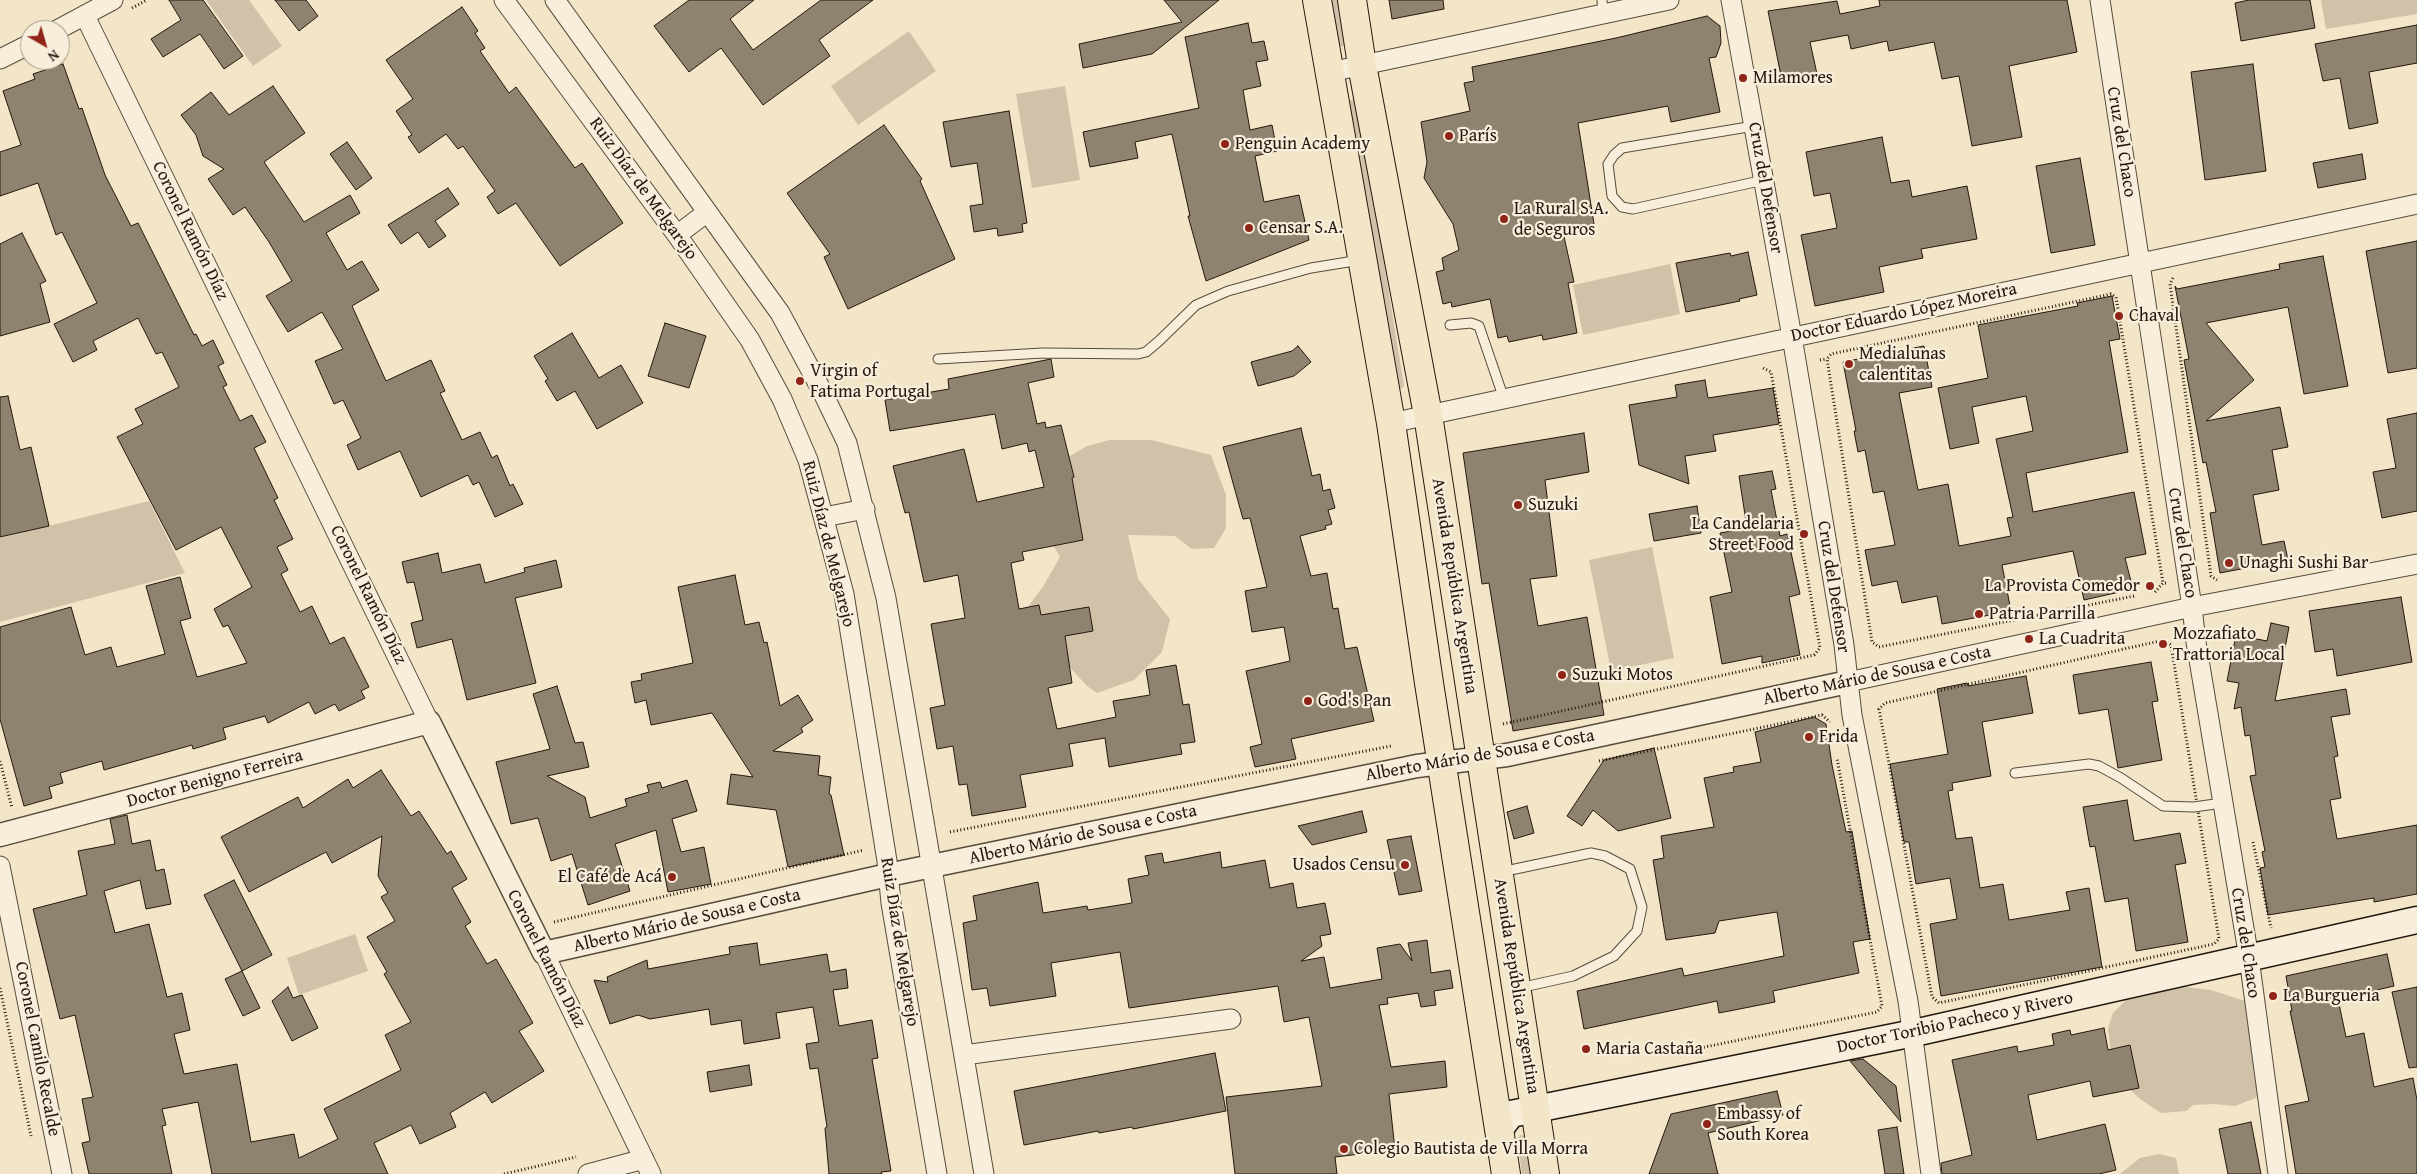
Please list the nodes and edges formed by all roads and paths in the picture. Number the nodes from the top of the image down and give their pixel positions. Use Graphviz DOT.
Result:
graph roads {
  1 [pos="113,0"];
  2 [pos="504,0"];
  3 [pos="555,0"];
  4 [pos="1317,0"];
  5 [pos="1352,0"];
  6 [pos="1669,0"];
  7 [pos="1732,0"];
  8 [pos="2100,0"];
  9 [pos="1603,7"];
  10 [pos="85,16"];
  11 [pos="70,24"];
  12 [pos="20,49"];
  13 [pos="0,59"];
  14 [pos="1362,65"];
  15 [pos="1330,72"];
  16 [pos="1754,126"];
  17 [pos="1764,180"];
  18 [pos="2417,204"];
  19 [pos="706,213"];
  20 [pos="677,235"];
  21 [pos="1362,255"];
  22 [pos="2140,263"];
  23 [pos="2176,272"];
  24 [pos="2124,295"];
  25 [pos="2116,297"];
  26 [pos="1450,325"];
  27 [pos="1792,337"];
  28 [pos="938,359"];
  29 [pos="1827,359"];
  30 [pos="1820,360"];
  31 [pos="1764,366"];
  32 [pos="1504,399"];
  33 [pos="1428,415"];
  34 [pos="1391,422"];
  35 [pos="865,509"];
  36 [pos="824,517"];
  37 [pos="2417,564"];
  38 [pos="2217,580"];
  39 [pos="2147,593"];
  40 [pos="2137,595"];
  41 [pos="2192,607"];
  42 [pos="1872,642"];
  43 [pos="1867,643"];
  44 [pos="1879,647"];
  45 [pos="1880,653"];
  46 [pos="1814,655"];
  47 [pos="1815,661"];
  48 [pos="1848,682"];
  49 [pos="1884,698"];
  50 [pos="1885,703"];
  51 [pos="1879,709"];
  52 [pos="1874,710"];
  53 [pos="430,722"];
  54 [pos="1503,724"];
  55 [pos="1831,730"];
  56 [pos="1394,745"];
  57 [pos="1835,749"];
  58 [pos="1482,757"];
  59 [pos="0,761"];
  60 [pos="1442,762"];
  61 [pos="1597,762"];
  62 [pos="2015,773"];
  63 [pos="2222,803"];
  64 [pos="12,808"];
  65 [pos="0,835"];
  66 [pos="952,838"];
  67 [pos="2253,840"];
  68 [pos="866,847"];
  69 [pos="0,866"];
  70 [pos="932,866"];
  71 [pos="1498,872"];
  72 [pos="888,875"];
  73 [pos="547,919"];
  74 [pos="2417,920"];
  75 [pos="2274,931"];
  76 [pos="544,953"];
  77 [pos="2249,958"];
  78 [pos="0,988"];
  79 [pos="1517,989"];
  80 [pos="1231,1019"];
  81 [pos="1914,1034"];
  82 [pos="1685,1051"];
  83 [pos="964,1055"];
  84 [pos="1515,1118"];
  85 [pos="32,1146"];
  86 [pos="578,1156"];
  87 [pos="647,1167"];
  88 [pos="62,1174"];
  89 [pos="504,1174"];
  90 [pos="588,1174"];
  91 [pos="937,1174"];
  92 [pos="984,1174"];
  93 [pos="1506,1174"];
  94 [pos="1545,1174"];
  95 [pos="1931,1174"];
  96 [pos="2278,1174"];
  1 -- 10 [label="street"];
  2 -- 20 [label="street, Ruiz Díaz de Melgarejo"];
  3 -- 19 [label="street"];
  4 -- 15 [label="highway"];
  5 -- 14 [label="highway, Avenida República Argentina"];
  6 -- 9 [label="street"];
  7 -- 16 [label="street, Cruz del Defensor"];
  8 -- 22 [label="street, Cruz del Chaco"];
  9 -- 14 [label="street"];
  10 -- 11 [label="street"];
  10 -- 53 [label="street, Coronel Ramón Díaz"];
  12 -- 13 [label="street"];
  14 -- 15 [label="street"];
  14 -- 33 [label="highway, Avenida República Argentina"];
  15 -- 21 [label="highway"];
  16 -- 17 [label="street, Cruz del Defensor"];
  16 -- 17 [label="lane"];
  17 -- 27 [label="street, Cruz del Defensor"];
  18 -- 22 [label="street, Doctor Eduardo López Moreira"];
  19 -- 20 [label="street"];
  19 -- 35 [label="street"];
  20 -- 36 [label="street, Ruiz Díaz de Melgarejo"];
  21 -- 28 [label="lane"];
  21 -- 34 [label="highway"];
  22 -- 27 [label="street, Doctor Eduardo López Moreira"];
  22 -- 41 [label="street, Cruz del Chaco"];
  23 -- 38 [label="path"];
  24 -- 25 [label="path"];
  25 -- 29 [label="path"];
  25 -- 39 [label="path"];
  26 -- 32 [label="lane"];
  27 -- 32 [label="street, Doctor Eduardo López Moreira"];
  27 -- 48 [label="street, Cruz del Defensor"];
  29 -- 30 [label="path"];
  29 -- 42 [label="path"];
  31 -- 46 [label="path"];
  32 -- 33 [label="street, Doctor Eduardo López Moreira"];
  33 -- 34 [label="street, Doctor Eduardo López Moreira"];
  33 -- 58 [label="highway, Avenida República Argentina"];
  34 -- 60 [label="highway"];
  35 -- 36 [label="street"];
  35 -- 70 [label="street"];
  36 -- 72 [label="street, Ruiz Díaz de Melgarejo"];
  37 -- 41 [label="street, Alberto Mário de Sousa e Costa"];
  40 -- 44 [label="path"];
  41 -- 48 [label="street, Alberto Mário de Sousa e Costa"];
  41 -- 63 [label="street, Cruz del Chaco"];
  42 -- 43 [label="path"];
  42 -- 44 [label="path"];
  44 -- 45 [label="path"];
  46 -- 47 [label="path"];
  46 -- 54 [label="path"];
  48 -- 58 [label="street, Alberto Mário de Sousa e Costa"];
  48 -- 81 [label="street, Cruz del Defensor"];
  49 -- 50 [label="path"];
  50 -- 51 [label="path"];
  50 -- 51 [label="path"];
  51 -- 52 [label="path"];
  53 -- 65 [label="street, Doctor Benigno Ferreira"];
  53 -- 76 [label="street, Coronel Ramón Díaz"];
  55 -- 61 [label="path"];
  56 -- 66 [label="path, Alberto Mário de Sousa e Costa"];
  57 -- 82 [label="path"];
  58 -- 60 [label="street, Alberto Mário de Sousa e Costa"];
  58 -- 71 [label="highway, Avenida República Argentina"];
  59 -- 64 [label="path"];
  60 -- 70 [label="street, Alberto Mário de Sousa e Costa"];
  60 -- 84 [label="highway"];
  62 -- 63 [label="lane"];
  63 -- 77 [label="street, Cruz del Chaco"];
  67 -- 75 [label="path"];
  68 -- 73 [label="path, Alberto Mário de Sousa e Costa"];
  69 -- 88 [label="street, Coronel Camilo Recalde"];
  70 -- 72 [label="street, Alberto Mário de Sousa e Costa"];
  70 -- 83 [label="street"];
  71 -- 79 [label="highway, Avenida República Argentina"];
  71 -- 79 [label="lane"];
  72 -- 76 [label="street, Alberto Mário de Sousa e Costa"];
  72 -- 91 [label="street, Ruiz Díaz de Melgarejo"];
  74 -- 77 [label="main road, Doctor Toribio Pacheco y Rivero"];
  76 -- 87 [label="street, Coronel Ramón Díaz"];
  77 -- 81 [label="main road, Doctor Toribio Pacheco y Rivero"];
  77 -- 96 [label="street, Cruz del Chaco"];
  78 -- 85 [label="path, Coronel Camilo Recalde"];
  79 -- 84 [label="highway, Avenida República Argentina"];
  80 -- 83 [label="street"];
  81 -- 84 [label="main road, Doctor Toribio Pacheco y Rivero"];
  81 -- 95 [label="street, Cruz del Defensor"];
  83 -- 92 [label="street"];
  84 -- 93 [label="highway, Avenida República Argentina"];
  84 -- 94 [label="highway, Avenida República Argentina"];
  86 -- 89 [label="path"];
  87 -- 90 [label="street"];
}
